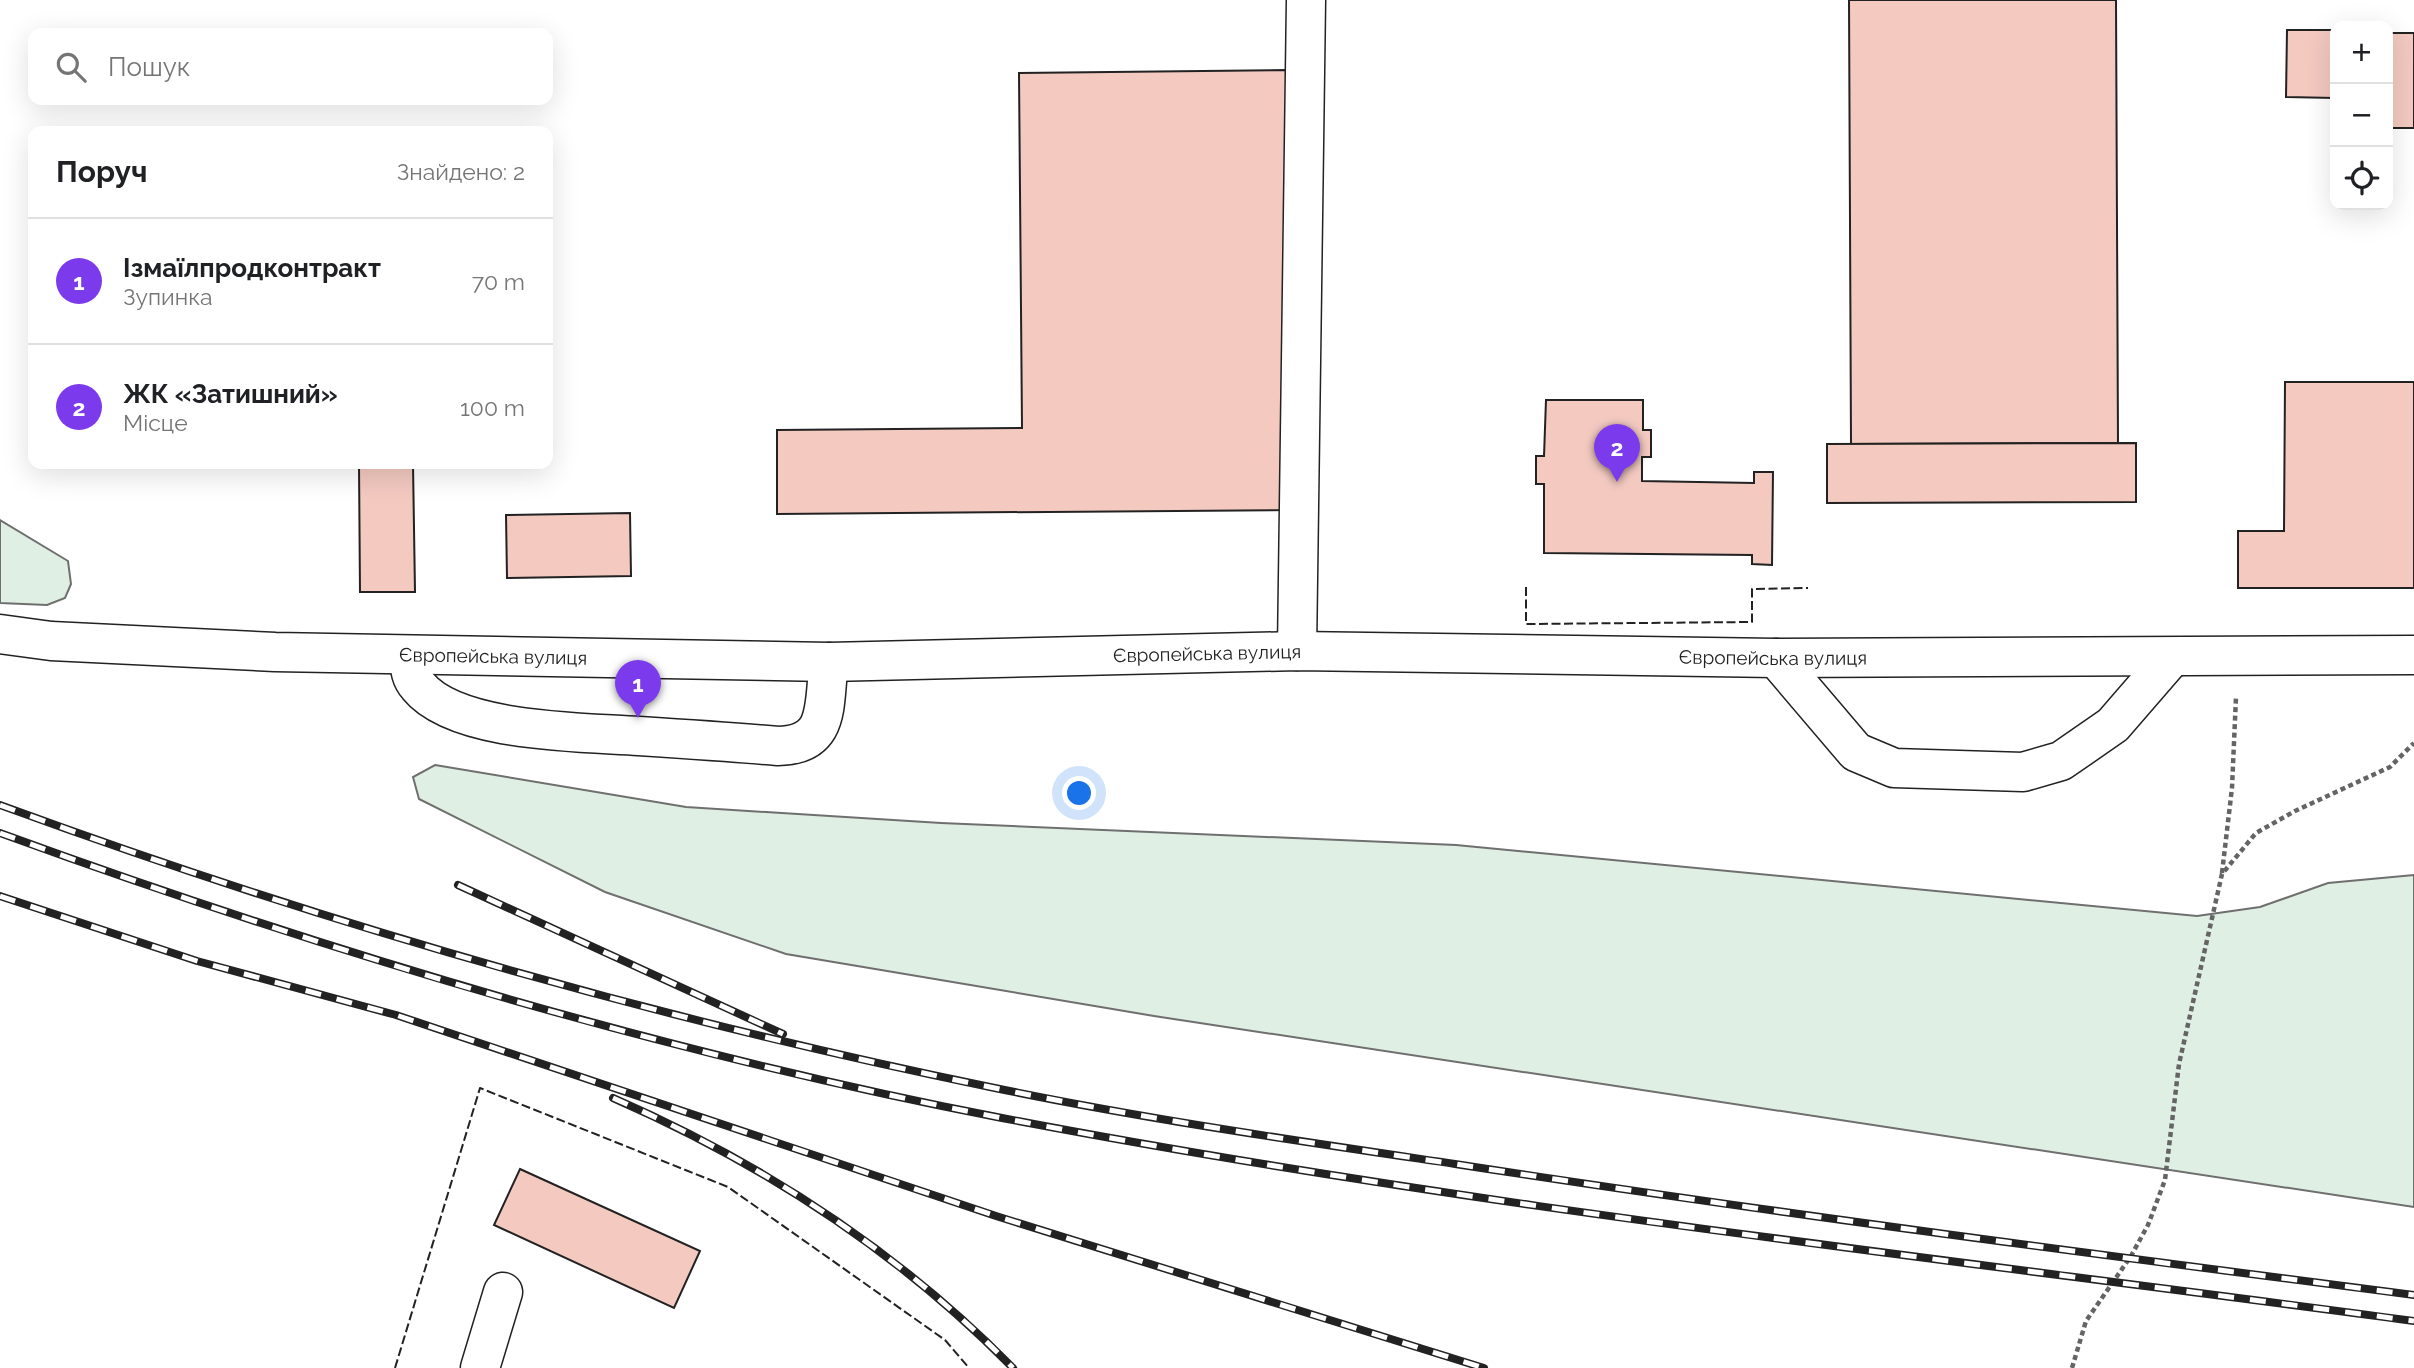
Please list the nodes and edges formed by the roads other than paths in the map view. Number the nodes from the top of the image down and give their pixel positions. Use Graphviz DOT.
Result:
graph roads {
  1 [pos="1306,0"];
  2 [pos="0,634"];
  3 [pos="1297,651"];
  4 [pos="2414,655"];
  5 [pos="409,657"];
  6 [pos="1776,658"];
  7 [pos="2171,658"];
  8 [pos="829,662"];
  9 [pos="503,1292"];
  10 [pos="480,1368"];
  1 -- 3 [label="main road"];
  2 -- 5 [label="main road, Європейська вулиця"];
  3 -- 6 [label="main road, Європейська вулиця"];
  3 -- 8 [label="main road, Європейська вулиця"];
  4 -- 7 [label="main road, Європейська вулиця"];
  5 -- 8 [label="main road, Європейська вулиця"];
  5 -- 8 [label="main road"];
  6 -- 7 [label="main road, Європейська вулиця"];
  6 -- 7 [label="main road"];
  9 -- 10 [label="main road"];
}
